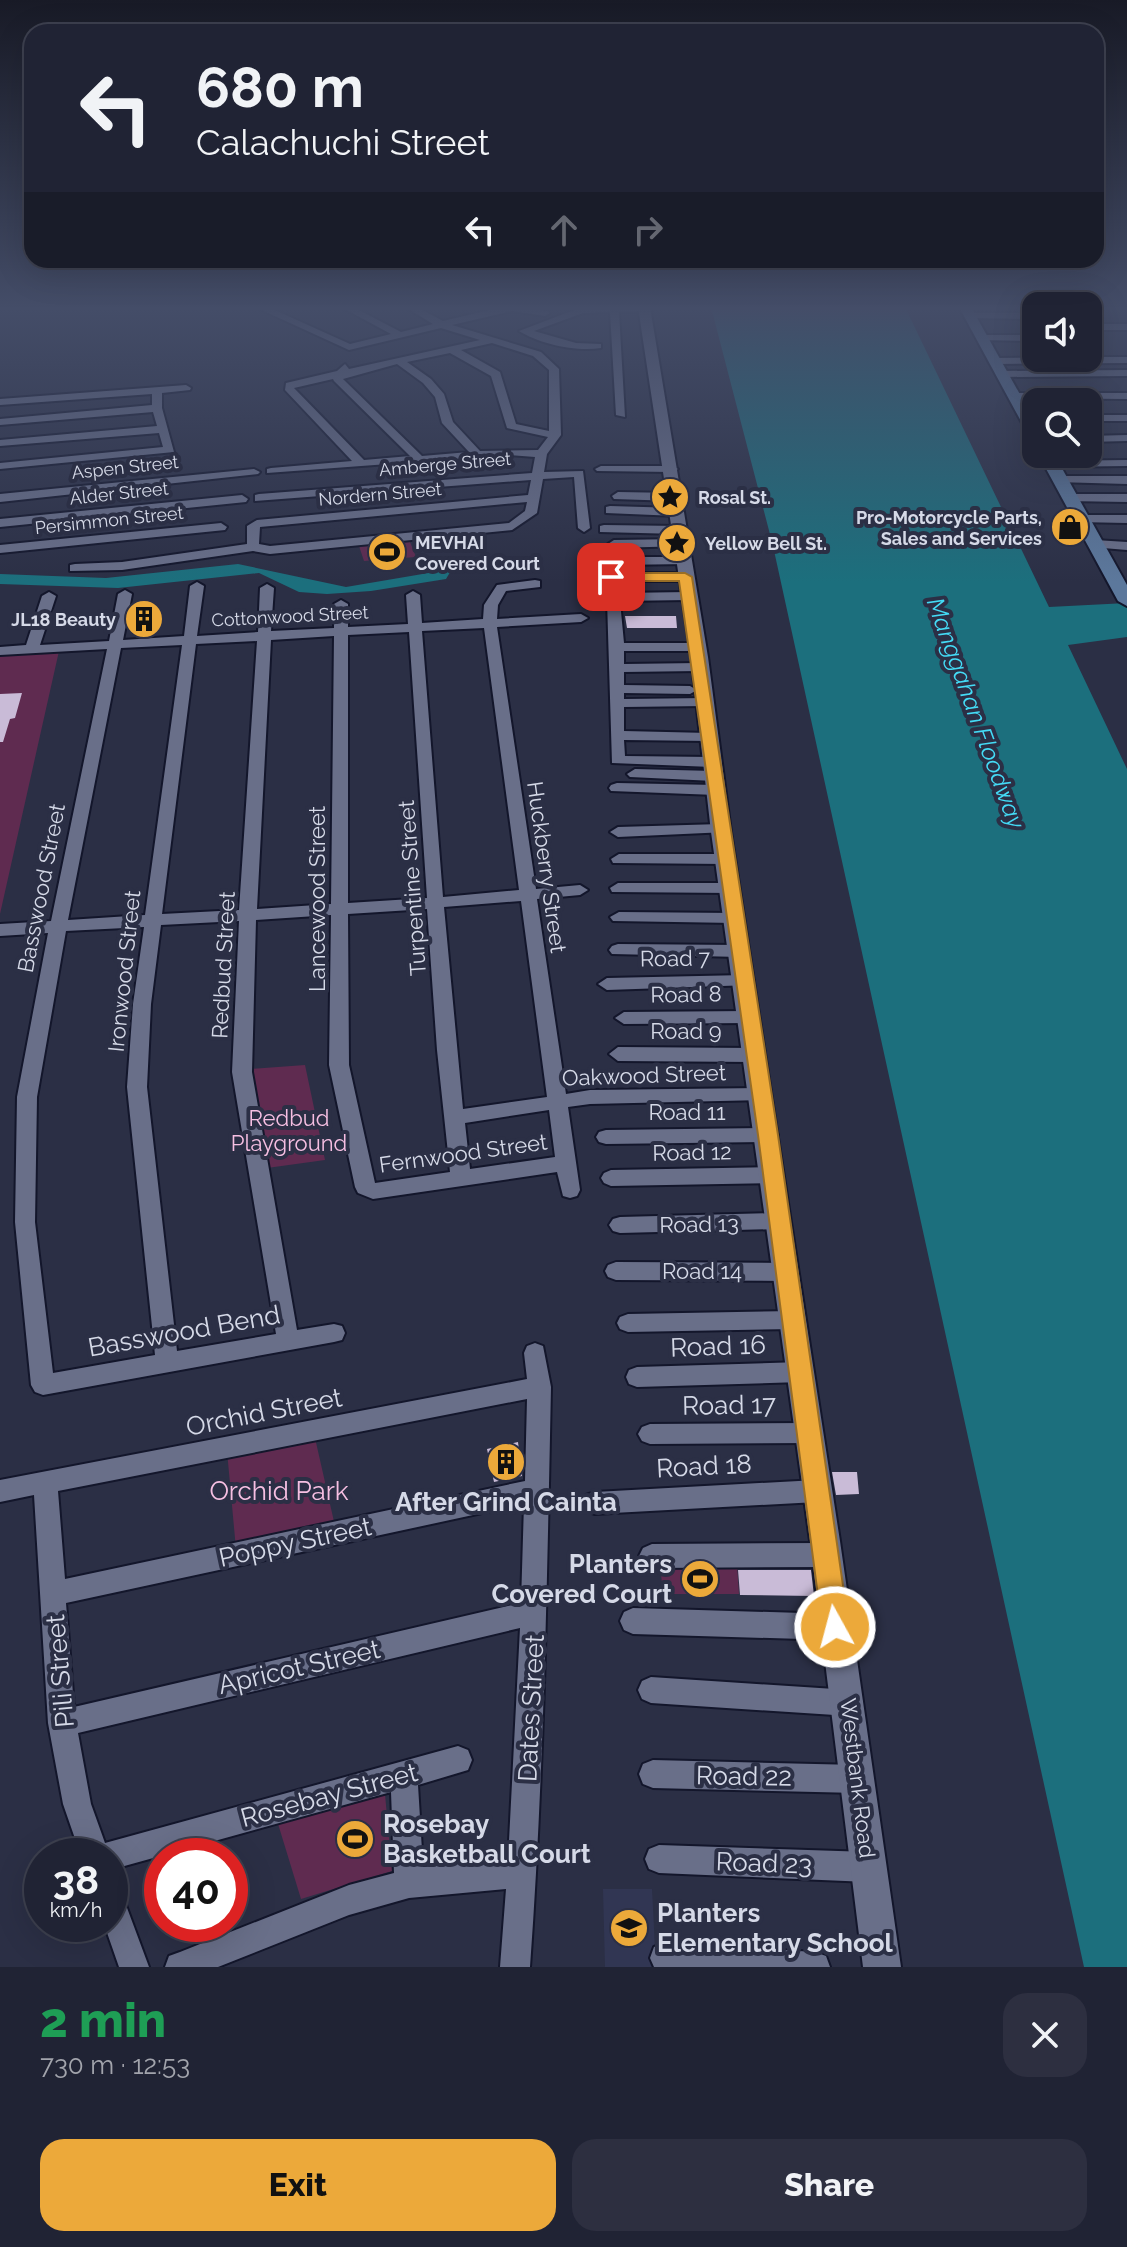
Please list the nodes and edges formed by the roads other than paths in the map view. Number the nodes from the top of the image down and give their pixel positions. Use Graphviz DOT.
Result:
graph roads {
  1 [pos="46,399"];
  2 [pos="157,399"];
  3 [pos="299,399"];
  4 [pos="358,399"];
  5 [pos="441,399"];
  6 [pos="503,399"];
  7 [pos="554,399"];
  8 [pos="620,399"];
  9 [pos="659,399"];
  10 [pos="0,402"];
  11 [pos="157,408"];
  12 [pos="1102,408"];
  13 [pos="1127,408"];
  14 [pos="621,415"];
  15 [pos="1102,418"];
  16 [pos="1127,418"];
  17 [pos="0,422"];
  18 [pos="164,429"];
  19 [pos="555,435"];
  20 [pos="1127,438"];
  21 [pos="1102,439"];
  22 [pos="0,443"];
  23 [pos="541,454"];
  24 [pos="478,455"];
  25 [pos="419,459"];
  26 [pos="1127,463"];
  27 [pos="361,464"];
  28 [pos="0,466"];
  29 [pos="1127,470"];
  30 [pos="271,471"];
  31 [pos="254,472"];
  32 [pos="536,474"];
  33 [pos="603,475"];
  34 [pos="1127,480"];
  35 [pos="1127,489"];
  36 [pos="618,496"];
  37 [pos="1069,496"];
  38 [pos="2,498"];
  39 [pos="259,498"];
  40 [pos="532,498"];
  41 [pos="1127,498"];
  42 [pos="242,499"];
  43 [pos="1127,508"];
  44 [pos="610,510"];
  45 [pos="1127,519"];
  46 [pos="0,525"];
  47 [pos="221,527"];
  48 [pos="584,528"];
  49 [pos="477,529"];
  50 [pos="604,529"];
  51 [pos="680,530"];
  52 [pos="1127,530"];
  53 [pos="617,540"];
  54 [pos="1127,546"];
  55 [pos="253,547"];
  56 [pos="482,547"];
  57 [pos="0,549"];
  58 [pos="75,568"];
  59 [pos="535,584"];
  60 [pos="197,586"];
  61 [pos="267,588"];
  62 [pos="125,594"];
  63 [pos="413,595"];
  64 [pos="1123,595"];
  65 [pos="49,596"];
  66 [pos="610,597"];
  67 [pos="341,604"];
  68 [pos="581,618"];
  69 [pos="490,623"];
  70 [pos="415,628"];
  71 [pos="341,632"];
  72 [pos="266,636"];
  73 [pos="190,640"];
  74 [pos="113,645"];
  75 [pos="617,647"];
  76 [pos="32,649"];
  77 [pos="0,651"];
  78 [pos="615,668"];
  79 [pos="701,677"];
  80 [pos="617,696"];
  81 [pos="617,735"];
  82 [pos="709,737"];
  83 [pos="618,774"];
  84 [pos="714,776"];
  85 [pos="721,829"];
  86 [pos="618,832"];
  87 [pos="619,859"];
  88 [pos="726,859"];
  89 [pos="618,888"];
  90 [pos="731,888"];
  91 [pos="580,890"];
  92 [pos="526,897"];
  93 [pos="434,903"];
  94 [pos="340,909"];
  95 [pos="250,915"];
  96 [pos="619,917"];
  97 [pos="735,918"];
  98 [pos="153,921"];
  99 [pos="58,927"];
  100 [pos="0,930"];
  101 [pos="618,950"];
  102 [pos="740,951"];
  103 [pos="745,981"];
  104 [pos="607,984"];
  105 [pos="749,1017"];
  106 [pos="624,1018"];
  107 [pos="618,1054"];
  108 [pos="754,1055"];
  109 [pos="752,1095"];
  110 [pos="556,1103"];
  111 [pos="453,1118"];
  112 [pos="768,1135"];
  113 [pos="606,1137"];
  114 [pos="565,1163"];
  115 [pos="773,1175"];
  116 [pos="461,1177"];
  117 [pos="611,1178"];
  118 [pos="368,1190"];
  119 [pos="570,1190"];
  120 [pos="778,1221"];
  121 [pos="620,1225"];
  122 [pos="616,1271"];
  123 [pos="787,1272"];
  124 [pos="794,1320"];
  125 [pos="628,1323"];
  126 [pos="334,1333"];
  127 [pos="288,1341"];
  128 [pos="535,1353"];
  129 [pos="167,1363"];
  130 [pos="801,1372"];
  131 [pos="637,1377"];
  132 [pos="43,1385"];
  133 [pos="539,1387"];
  134 [pos="809,1433"];
  135 [pos="650,1434"];
  136 [pos="45,1483"];
  137 [pos="536,1490"];
  138 [pos="0,1491"];
  139 [pos="817,1491"];
  140 [pos="595,1503"];
  141 [pos="827,1555"];
  142 [pos="652,1556"];
  143 [pos="53,1594"];
  144 [pos="535,1612"];
  145 [pos="633,1621"];
  146 [pos="835,1627"];
  147 [pos="651,1690"];
  148 [pos="850,1703"];
  149 [pos="62,1723"];
  150 [pos="458,1760"];
  151 [pos="404,1774"];
  152 [pos="653,1774"];
  153 [pos="846,1779"];
  154 [pos="89,1838"];
  155 [pos="128,1850"];
  156 [pos="659,1859"];
  157 [pos="869,1867"];
  158 [pos="523,1873"];
  159 [pos="409,1883"];
  160 [pos="125,1942"];
  161 [pos="665,1958"];
  162 [pos="134,1967"];
  163 [pos="180,1967"];
  164 [pos="515,1967"];
  165 [pos="815,1967"];
  166 [pos="882,1967"];
  1 -- 10 [label="street"];
  2 -- 11 [label="street"];
  3 -- 27 [label="street"];
  4 -- 25 [label="street"];
  5 -- 24 [label="street"];
  6 -- 19 [label="street"];
  7 -- 19 [label="street"];
  8 -- 14 [label="street"];
  9 -- 51 [label="street, Westbank Road"];
  11 -- 17 [label="street"];
  11 -- 18 [label="street"];
  12 -- 13 [label="street"];
  15 -- 16 [label="street"];
  18 -- 22 [label="street"];
  18 -- 28 [label="street"];
  19 -- 23 [label="street"];
  20 -- 21 [label="street"];
  23 -- 24 [label="street"];
  23 -- 32 [label="street"];
  24 -- 25 [label="street"];
  25 -- 27 [label="street"];
  26 -- 37 [label="street"];
  27 -- 30 [label="street"];
  29 -- 37 [label="street"];
  31 -- 38 [label="street, Aspen Street"];
  32 -- 39 [label="street, Amberge Street"];
  32 -- 40 [label="street"];
  32 -- 48 [label="street, Amberge Street"];
  33 -- 51 [label="street"];
  34 -- 37 [label="street"];
  35 -- 37 [label="street"];
  36 -- 51 [label="street"];
  37 -- 41 [label="street"];
  37 -- 43 [label="street"];
  37 -- 45 [label="street"];
  37 -- 52 [label="street"];
  37 -- 54 [label="street"];
  37 -- 64 [label="main road"];
  38 -- 46 [label="street"];
  40 -- 49 [label="street"];
  40 -- 55 [label="street, Nordern Street"];
  42 -- 46 [label="street, Alder Street"];
  44 -- 51 [label="street"];
  47 -- 57 [label="street, Persimmon Street"];
  49 -- 55 [label="street"];
  49 -- 56 [label="street"];
  50 -- 51 [label="street"];
  51 -- 53 [label="street"];
  51 -- 66 [label="street"];
  51 -- 66 [label="street"];
  51 -- 79 [label="street, Westbank Road"];
  55 -- 58 [label="street"];
  59 -- 69 [label="street, Huckberry Street"];
  60 -- 73 [label="street, Ironwood Street"];
  61 -- 72 [label="street, Redbud Street"];
  62 -- 74 [label="street, Basswood Street"];
  63 -- 70 [label="street, Turpentine Street"];
  65 -- 76 [label="street"];
  66 -- 75 [label="street"];
  67 -- 71 [label="street, Lancewood Street"];
  68 -- 69 [label="street, Cottonwood Street"];
  69 -- 70 [label="street, Cottonwood Street"];
  69 -- 92 [label="street, Huckberry Street"];
  70 -- 71 [label="street, Cottonwood Street"];
  70 -- 93 [label="street, Turpentine Street"];
  71 -- 72 [label="street, Cottonwood Street"];
  71 -- 94 [label="street, Lancewood Street"];
  72 -- 73 [label="street, Cottonwood Street"];
  72 -- 95 [label="street, Redbud Street"];
  73 -- 74 [label="street, Cottonwood Street"];
  73 -- 98 [label="street, Ironwood Street"];
  74 -- 76 [label="street, Cottonwood Street"];
  74 -- 99 [label="street, Basswood Street"];
  75 -- 78 [label="street"];
  75 -- 79 [label="street"];
  76 -- 77 [label="street, Cottonwood Street"];
  78 -- 79 [label="street"];
  78 -- 80 [label="street"];
  79 -- 80 [label="street"];
  79 -- 82 [label="street, Westbank Road"];
  80 -- 81 [label="street"];
  81 -- 82 [label="street"];
  81 -- 83 [label="street"];
  82 -- 84 [label="street, Westbank Road"];
  83 -- 84 [label="street"];
  83 -- 84 [label="street"];
  84 -- 85 [label="street, Westbank Road"];
  85 -- 86 [label="street"];
  85 -- 88 [label="street, Westbank Road"];
  87 -- 88 [label="street"];
  88 -- 90 [label="street, Westbank Road"];
  89 -- 90 [label="street"];
  90 -- 97 [label="street, Westbank Road"];
  91 -- 92 [label="street"];
  92 -- 93 [label="street"];
  92 -- 110 [label="street, Huckberry Street"];
  93 -- 94 [label="street"];
  93 -- 111 [label="street, Turpentine Street"];
  94 -- 95 [label="street"];
  94 -- 118 [label="street, Lancewood Street"];
  95 -- 98 [label="street"];
  95 -- 127 [label="street, Redbud Street"];
  96 -- 97 [label="street"];
  97 -- 102 [label="street, Westbank Road"];
  98 -- 99 [label="street"];
  98 -- 129 [label="street, Ironwood Street"];
  99 -- 100 [label="street"];
  99 -- 132 [label="street, Basswood Street"];
  101 -- 102 [label="street"];
  102 -- 103 [label="street, Westbank Road"];
  103 -- 104 [label="street, Road 7"];
  103 -- 105 [label="street, Westbank Road"];
  105 -- 106 [label="street, Road 8"];
  105 -- 108 [label="street, Westbank Road"];
  107 -- 108 [label="street, Road 9"];
  108 -- 109 [label="street, Westbank Road"];
  109 -- 110 [label="street, Oakwood Street"];
  109 -- 112 [label="street, Westbank Road"];
  110 -- 111 [label="street, Oakwood Street"];
  110 -- 114 [label="street, Huckberry Street"];
  111 -- 116 [label="street, Turpentine Street"];
  112 -- 113 [label="street, Road 11"];
  112 -- 115 [label="street, Westbank Road"];
  114 -- 116 [label="street, Fernwood Street"];
  114 -- 119 [label="street, Huckberry Street"];
  115 -- 117 [label="street, Road 12"];
  115 -- 120 [label="street, Westbank Road"];
  116 -- 118 [label="street, Fernwood Street"];
  120 -- 121 [label="street, Road 13"];
  120 -- 123 [label="street, Westbank Road"];
  122 -- 123 [label="street, Road 14"];
  123 -- 124 [label="street, Westbank Road"];
  124 -- 125 [label="street"];
  124 -- 130 [label="street, Westbank Road"];
  126 -- 127 [label="street, Basswood Bend"];
  127 -- 129 [label="street, Basswood Bend"];
  128 -- 133 [label="street, Dates Street"];
  129 -- 132 [label="street, Basswood Bend"];
  130 -- 131 [label="street, Road 16"];
  130 -- 134 [label="street, Westbank Road"];
  133 -- 136 [label="street, Orchid Street"];
  133 -- 137 [label="street, Dates Street"];
  134 -- 135 [label="street, Road 17"];
  134 -- 139 [label="street, Westbank Road"];
  136 -- 138 [label="street, Orchid Street"];
  136 -- 143 [label="street, Pili Street"];
  137 -- 143 [label="street, Poppy Street"];
  137 -- 144 [label="street, Dates Street"];
  139 -- 140 [label="street, Road 18"];
  139 -- 141 [label="street, Westbank Road"];
  141 -- 142 [label="street"];
  141 -- 146 [label="street, Westbank Road"];
  143 -- 149 [label="street, Pili Street"];
  144 -- 149 [label="street, Apricot Street"];
  144 -- 158 [label="street, Dates Street"];
  145 -- 146 [label="street"];
  146 -- 148 [label="street, Westbank Road"];
  147 -- 148 [label="street"];
  148 -- 153 [label="street, Westbank Road"];
  149 -- 154 [label="street, Pili Street"];
  150 -- 151 [label="street, Rosebay Street"];
  151 -- 155 [label="street, Rosebay Street"];
  151 -- 159 [label="street"];
  152 -- 153 [label="street, Road 22"];
  153 -- 157 [label="street, Westbank Road"];
  156 -- 157 [label="street, Road 23"];
  157 -- 166 [label="street, Westbank Road"];
  158 -- 159 [label="street"];
  158 -- 164 [label="street, Dates Street"];
  159 -- 163 [label="street"];
  160 -- 162 [label="street"];
  161 -- 165 [label="street"];
}
